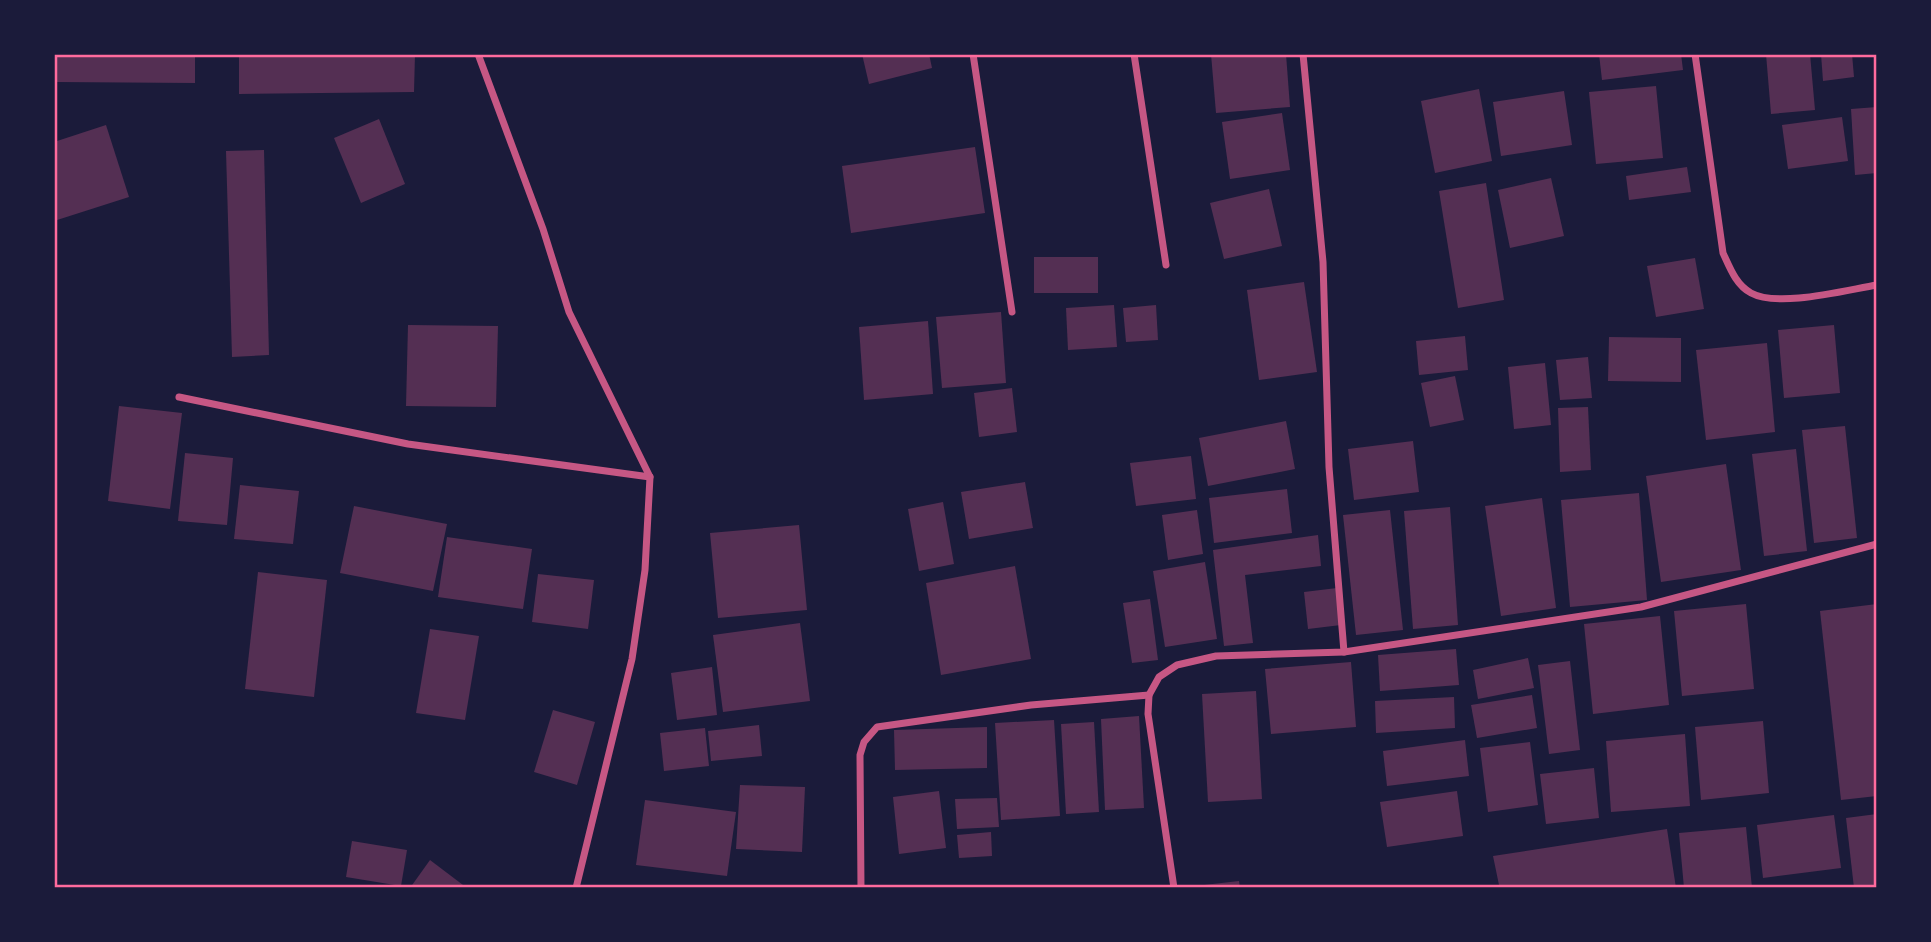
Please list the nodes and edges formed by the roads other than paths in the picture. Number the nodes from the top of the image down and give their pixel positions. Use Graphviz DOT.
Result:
graph roads {
  1 [pos="478,54"];
  2 [pos="973,54"];
  3 [pos="1134,54"];
  4 [pos="1303,54"];
  5 [pos="1695,54"];
  6 [pos="1166,265"];
  7 [pos="1877,285"];
  8 [pos="1012,312"];
  9 [pos="179,397"];
  10 [pos="650,477"];
  11 [pos="1877,544"];
  12 [pos="1344,652"];
  13 [pos="1149,695"];
  14 [pos="576,888"];
  15 [pos="861,888"];
  16 [pos="1174,888"];
  1 -- 10 [label="street"];
  2 -- 8 [label="street"];
  3 -- 6 [label="street"];
  4 -- 12 [label="street"];
  5 -- 7 [label="street"];
  9 -- 10 [label="street"];
  10 -- 14 [label="street"];
  11 -- 12 [label="street"];
  12 -- 13 [label="street"];
  13 -- 15 [label="street"];
  13 -- 16 [label="street"];
}
